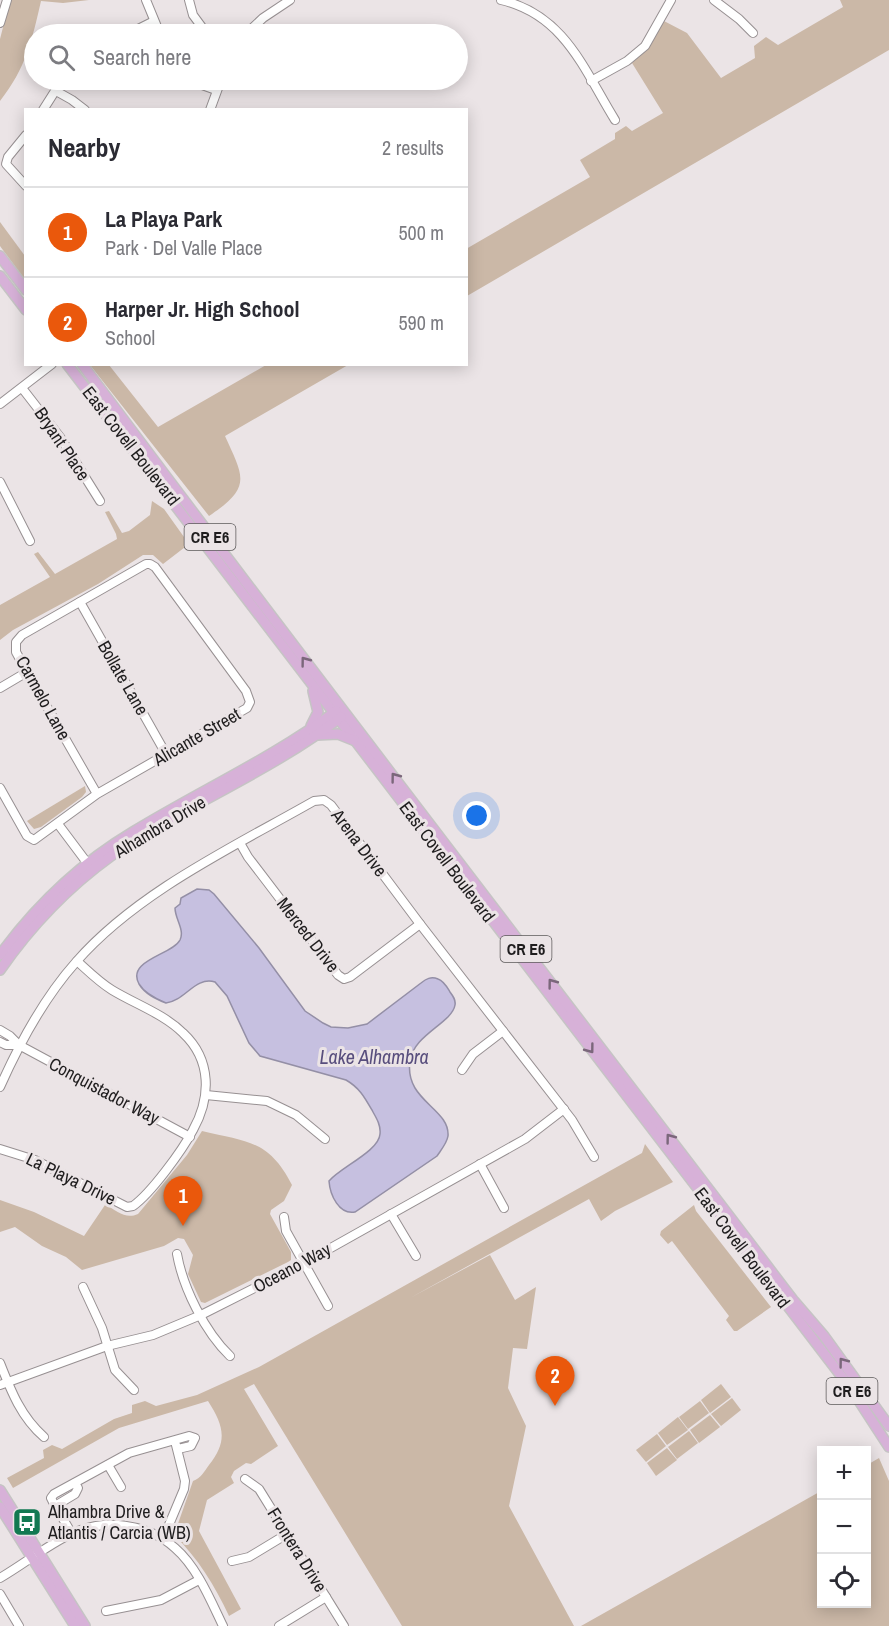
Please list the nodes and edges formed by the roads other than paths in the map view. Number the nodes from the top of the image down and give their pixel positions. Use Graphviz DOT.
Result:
graph roads {
  1 [pos="7,0"];
  2 [pos="146,0"];
  3 [pos="189,0"];
  4 [pos="290,0"];
  5 [pos="501,0"];
  6 [pos="671,0"];
  7 [pos="714,0"];
  8 [pos="154,21"];
  9 [pos="0,23"];
  10 [pos="148,24"];
  11 [pos="155,24"];
  12 [pos="200,24"];
  13 [pos="257,24"];
  14 [pos="753,33"];
  15 [pos="591,81"];
  16 [pos="216,90"];
  17 [pos="56,91"];
  18 [pos="44,108"];
  19 [pos="82,108"];
  20 [pos="211,108"];
  21 [pos="615,120"];
  22 [pos="24,137"];
  23 [pos="24,184"];
  24 [pos="0,256"];
  25 [pos="0,276"];
  26 [pos="24,287"];
  27 [pos="24,307"];
  28 [pos="50,366"];
  29 [pos="70,366"];
  30 [pos="83,366"];
  31 [pos="22,388"];
  32 [pos="0,404"];
  33 [pos="0,482"];
  34 [pos="100,501"];
  35 [pos="30,540"];
  36 [pos="150,564"];
  37 [pos="80,602"];
  38 [pos="27,672"];
  39 [pos="310,683"];
  40 [pos="0,688"];
  41 [pos="339,713"];
  42 [pos="312,733"];
  43 [pos="354,740"];
  44 [pos="166,754"];
  45 [pos="0,788"];
  46 [pos="97,794"];
  47 [pos="58,824"];
  48 [pos="240,843"];
  49 [pos="90,867"];
  50 [pos="420,924"];
  51 [pos="0,955"];
  52 [pos="77,961"];
  53 [pos="0,970"];
  54 [pos="0,1030"];
  55 [pos="503,1031"];
  56 [pos="0,1042"];
  57 [pos="19,1045"];
  58 [pos="462,1070"];
  59 [pos="0,1087"];
  60 [pos="206,1095"];
  61 [pos="564,1109"];
  62 [pos="190,1137"];
  63 [pos="325,1139"];
  64 [pos="0,1149"];
  65 [pos="594,1157"];
  66 [pos="480,1164"];
  67 [pos="504,1208"];
  68 [pos="392,1214"];
  69 [pos="284,1217"];
  70 [pos="177,1254"];
  71 [pos="416,1256"];
  72 [pos="304,1263"];
  73 [pos="83,1287"];
  74 [pos="328,1306"];
  75 [pos="201,1315"];
  76 [pos="106,1346"];
  77 [pos="230,1356"];
  78 [pos="0,1363"];
  79 [pos="4,1384"];
  80 [pos="134,1390"];
  81 [pos="889,1426"];
  82 [pos="44,1437"];
  83 [pos="175,1440"];
  84 [pos="889,1447"];
  85 [pos="178,1449"];
  86 [pos="108,1465"];
  87 [pos="245,1479"];
  88 [pos="121,1487"];
  89 [pos="0,1490"];
  90 [pos="0,1507"];
  91 [pos="72,1534"];
  92 [pos="287,1534"];
  93 [pos="163,1539"];
  94 [pos="36,1555"];
  95 [pos="232,1561"];
  96 [pos="0,1578"];
  97 [pos="199,1580"];
  98 [pos="0,1594"];
  99 [pos="326,1597"];
  100 [pos="106,1611"];
  101 [pos="19,1626"];
  102 [pos="75,1626"];
  103 [pos="85,1626"];
  104 [pos="223,1626"];
  105 [pos="279,1626"];
  106 [pos="344,1626"];
  1 -- 9 [label="street"];
  2 -- 8 [label="street"];
  3 -- 12 [label="street"];
  4 -- 13 [label="street"];
  5 -- 15 [label="street"];
  6 -- 15 [label="street"];
  7 -- 14 [label="street"];
  8 -- 10 [label="street"];
  8 -- 11 [label="street"];
  15 -- 21 [label="street"];
  16 -- 20 [label="street"];
  17 -- 18 [label="street"];
  17 -- 19 [label="street"];
  22 -- 23 [label="street"];
  24 -- 26 [label="main road"];
  25 -- 27 [label="main road"];
  28 -- 31 [label="street"];
  29 -- 39 [label="main road, East Covell Boulevard / CR E6"];
  41 -- 30 [label="main road, East Covell Boulevard / CR E6, one-way"];
  31 -- 32 [label="street"];
  31 -- 34 [label="street, Bryant Place"];
  33 -- 35 [label="street"];
  36 -- 37 [label="street, Carmelo Lane"];
  36 -- 44 [label="street, Alicante Street"];
  37 -- 38 [label="street, Carmelo Lane"];
  37 -- 44 [label="street, Bollate Lane"];
  38 -- 40 [label="street"];
  38 -- 46 [label="street, Carmelo Lane"];
  39 -- 41 [label="main road, East Covell Boulevard / CR E6"];
  39 -- 42 [label="main road"];
  41 -- 42 [label="main road, Alhambra Drive"];
  41 -- 43 [label="main road, East Covell Boulevard / CR E6"];
  81 -- 41 [label="main road, East Covell Boulevard / CR E6, one-way"];
  42 -- 43 [label="main road"];
  42 -- 49 [label="main road, Alhambra Drive"];
  43 -- 84 [label="main road, East Covell Boulevard / CR E6, one-way"];
  44 -- 46 [label="street, Alicante Street"];
  45 -- 47 [label="street, Alicante Street"];
  46 -- 47 [label="street, Alicante Street"];
  47 -- 49 [label="street"];
  48 -- 50 [label="street, Arena Drive"];
  48 -- 50 [label="street, Merced Drive"];
  48 -- 52 [label="street, Arena Drive"];
  49 -- 51 [label="main road, Alhambra Drive"];
  49 -- 53 [label="main road, Alhambra Drive"];
  50 -- 55 [label="street, Arena Drive"];
  52 -- 57 [label="street, Arena Drive"];
  52 -- 60 [label="street, La Playa Drive"];
  54 -- 57 [label="street, Conquistador Way"];
  55 -- 58 [label="street"];
  55 -- 61 [label="street, Arena Drive"];
  56 -- 57 [label="street, Conquistador Way"];
  57 -- 59 [label="street, Arena Drive"];
  57 -- 62 [label="street, Conquistador Way"];
  60 -- 62 [label="street, La Playa Drive"];
  60 -- 63 [label="street"];
  61 -- 65 [label="street, Arena Drive"];
  61 -- 66 [label="street, Oceano Way"];
  62 -- 64 [label="street, La Playa Drive"];
  66 -- 67 [label="street"];
  66 -- 68 [label="street, Oceano Way"];
  68 -- 71 [label="street"];
  68 -- 72 [label="street, Oceano Way"];
  69 -- 72 [label="street"];
  70 -- 75 [label="street"];
  72 -- 74 [label="street"];
  72 -- 75 [label="street, Oceano Way"];
  73 -- 76 [label="street"];
  75 -- 76 [label="street, Oceano Way"];
  75 -- 77 [label="street"];
  76 -- 79 [label="street, Oceano Way"];
  76 -- 80 [label="street"];
  78 -- 79 [label="street"];
  79 -- 82 [label="street"];
  83 -- 85 [label="street"];
  83 -- 85 [label="street"];
  83 -- 86 [label="street"];
  85 -- 93 [label="street"];
  86 -- 88 [label="street"];
  86 -- 91 [label="street"];
  87 -- 92 [label="street, Frontera Drive"];
  89 -- 94 [label="main road"];
  90 -- 94 [label="main road"];
  91 -- 93 [label="street"];
  91 -- 94 [label="street"];
  92 -- 95 [label="street"];
  92 -- 99 [label="street, Frontera Drive"];
  93 -- 97 [label="street"];
  94 -- 96 [label="street"];
  94 -- 102 [label="main road"];
  94 -- 103 [label="main road"];
  97 -- 100 [label="street"];
  97 -- 104 [label="street"];
  98 -- 101 [label="street"];
  99 -- 105 [label="street"];
  99 -- 106 [label="street, Frontera Drive"];
}
